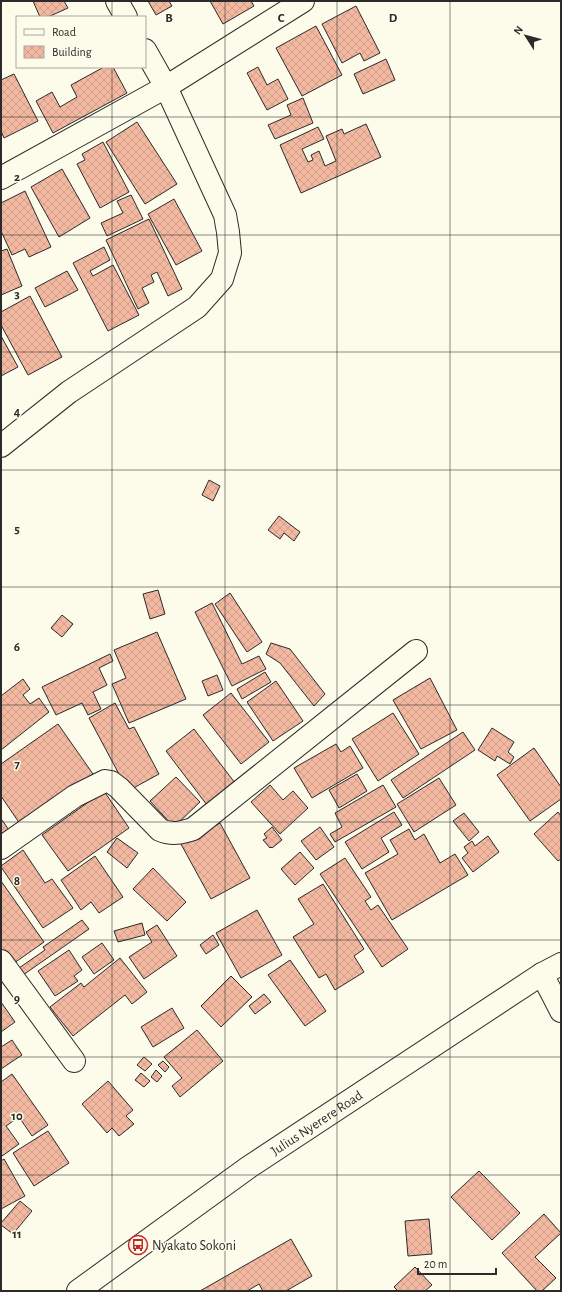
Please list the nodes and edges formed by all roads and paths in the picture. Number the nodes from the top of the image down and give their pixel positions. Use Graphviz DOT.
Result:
graph roads {
  1 [pos="117,1"];
  2 [pos="303,1"];
  3 [pos="125,16"];
  4 [pos="146,52"];
  5 [pos="166,87"];
  6 [pos="1,178"];
  7 [pos="1,446"];
  8 [pos="416,651"];
  9 [pos="1,848"];
  10 [pos="1,961"];
  11 [pos="561,964"];
  12 [pos="542,974"];
  13 [pos="561,1010"];
  14 [pos="74,1061"];
  15 [pos="78,1291"];
  1 -- 3 [label="main road"];
  2 -- 5 [label="main road"];
  4 -- 5 [label="main road"];
  5 -- 6 [label="main road"];
  5 -- 7 [label="main road"];
  8 -- 9 [label="main road"];
  10 -- 14 [label="main road"];
  11 -- 12 [label="main road, Julius Nyerere Road"];
  12 -- 13 [label="main road"];
  12 -- 15 [label="main road, Julius Nyerere Road"];
}
